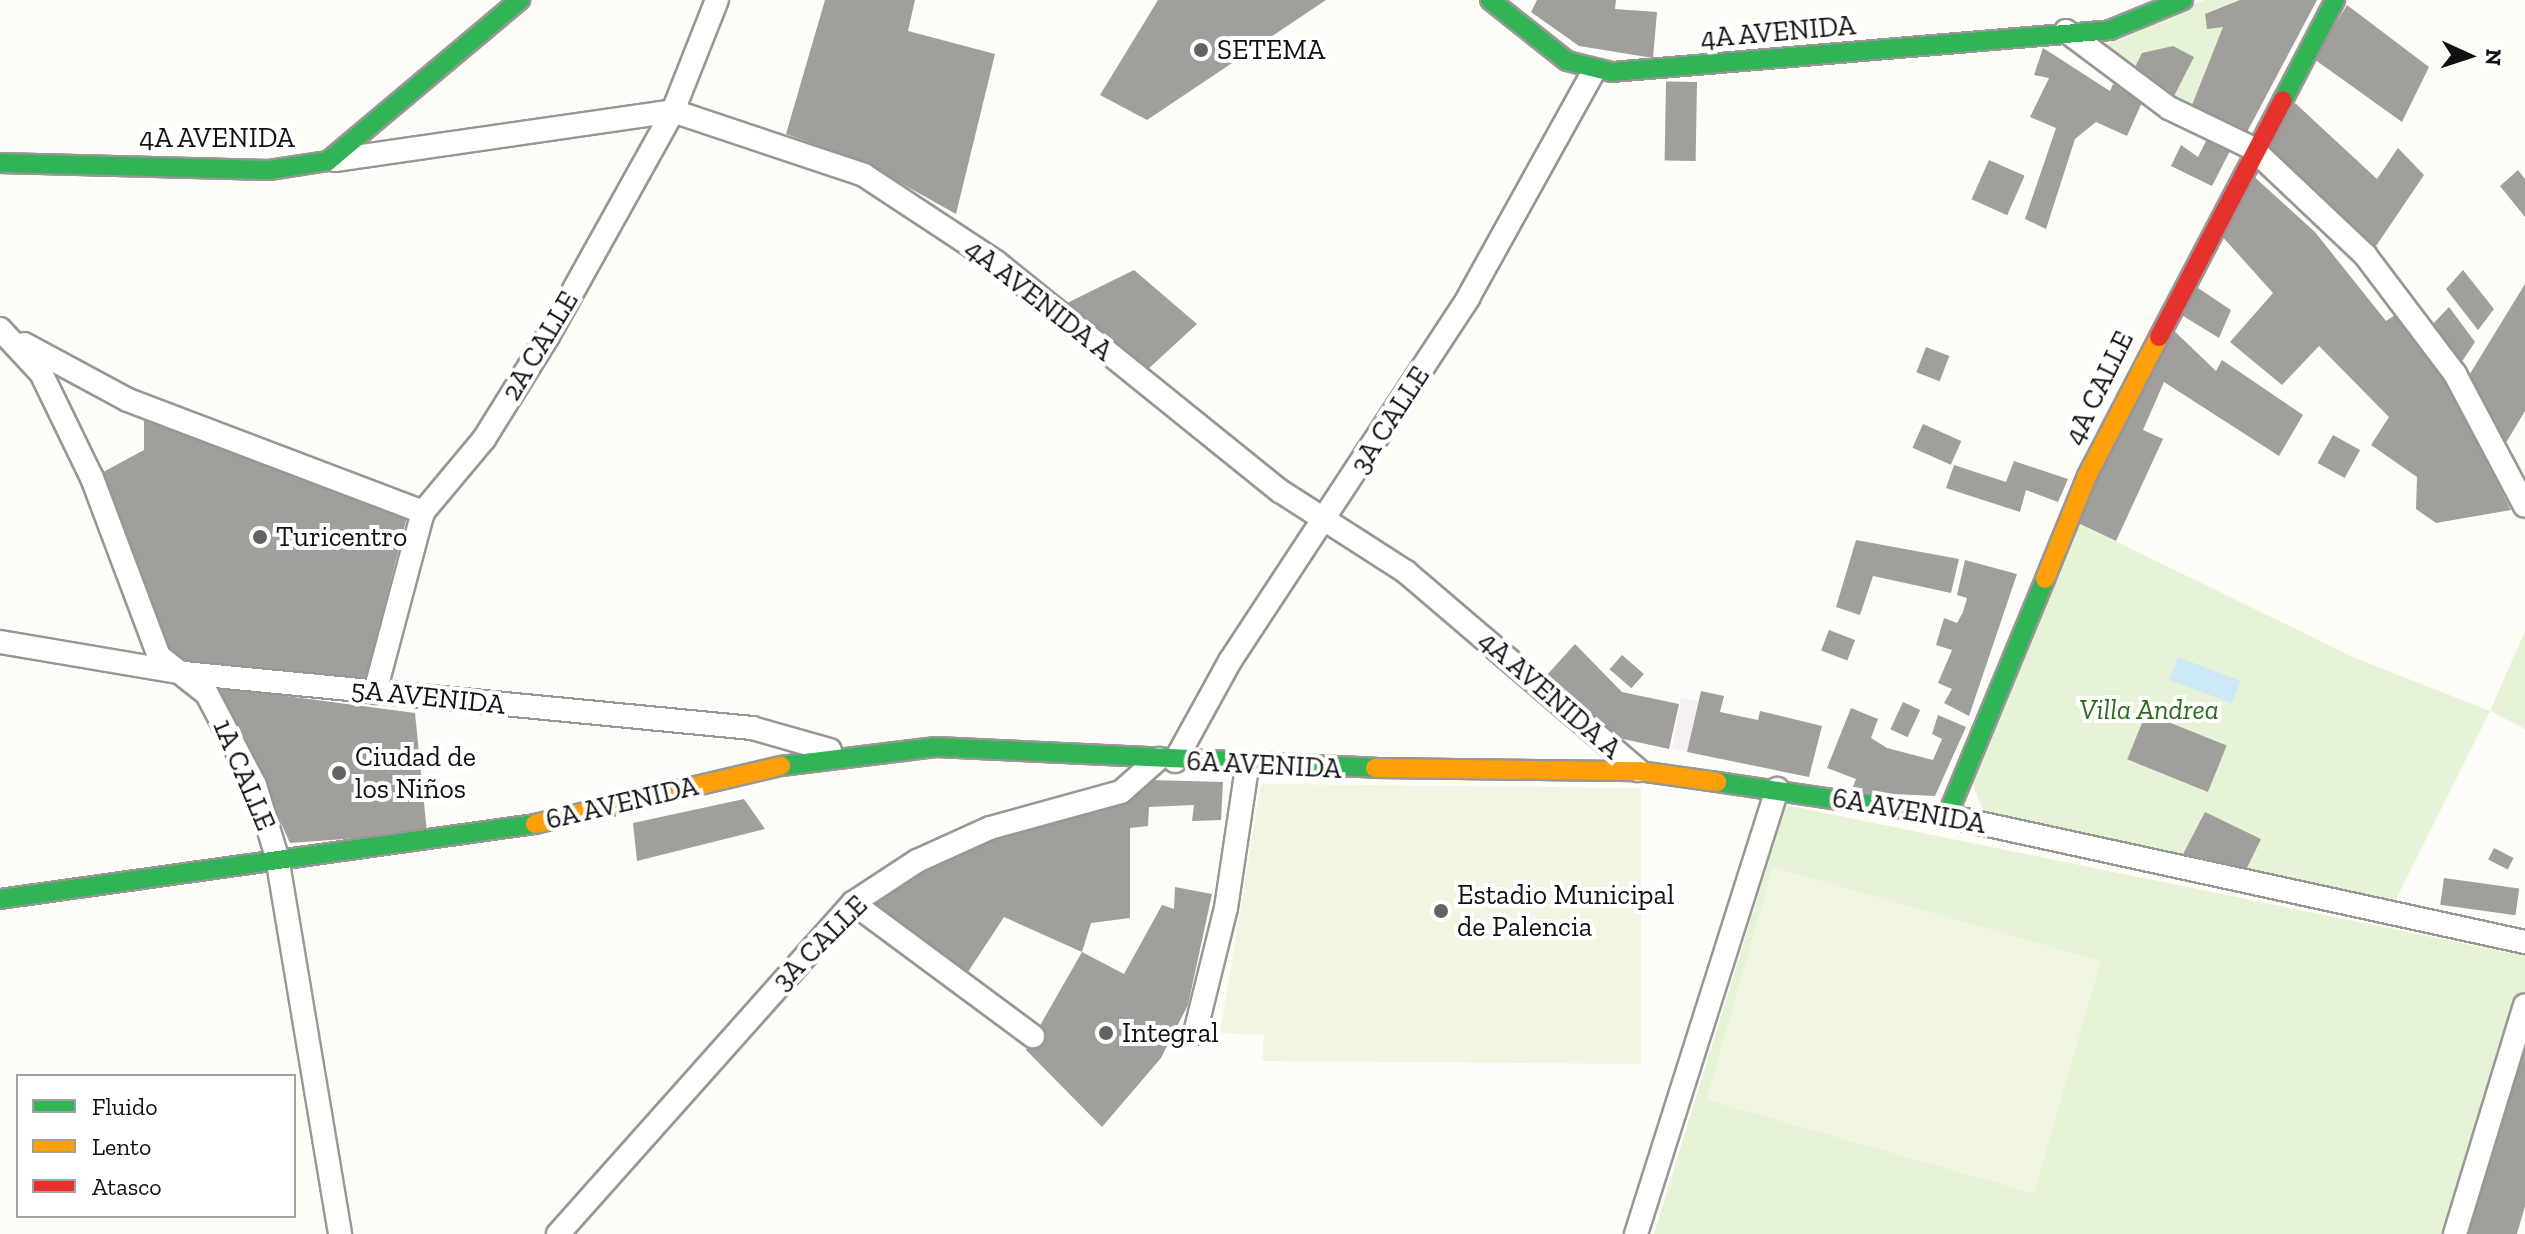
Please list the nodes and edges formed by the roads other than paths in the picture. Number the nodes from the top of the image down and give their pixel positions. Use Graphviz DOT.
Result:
graph roads {
  1 [pos="520,0"];
  2 [pos="717,0"];
  3 [pos="1490,0"];
  4 [pos="2183,0"];
  5 [pos="2335,0"];
  6 [pos="2064,29"];
  7 [pos="1594,71"];
  8 [pos="673,111"];
  9 [pos="2252,148"];
  10 [pos="328,161"];
  11 [pos="0,163"];
  12 [pos="8,335"];
  13 [pos="2525,506"];
  14 [pos="423,512"];
  15 [pos="1325,521"];
  16 [pos="0,642"];
  17 [pos="184,673"];
  18 [pos="375,692"];
  19 [pos="856,753"];
  20 [pos="1167,760"];
  21 [pos="1247,767"];
  22 [pos="1639,771"];
  23 [pos="1777,789"];
  24 [pos="1947,816"];
  25 [pos="277,862"];
  26 [pos="0,899"];
  27 [pos="853,903"];
  28 [pos="2525,942"];
  29 [pos="2525,1005"];
  30 [pos="1195,1033"];
  31 [pos="1033,1036"];
  32 [pos="340,1234"];
  33 [pos="558,1234"];
  34 [pos="1636,1234"];
  35 [pos="2455,1234"];
  1 -- 10 [label="main road, 4A AVENIDA"];
  2 -- 8 [label="street, 2A CALLE"];
  3 -- 7 [label="main road, 4A AVENIDA"];
  4 -- 6 [label="main road, 4A AVENIDA"];
  5 -- 9 [label="main road, 4A CALLE"];
  6 -- 7 [label="main road, 4A AVENIDA"];
  6 -- 9 [label="street"];
  7 -- 15 [label="street, 3A CALLE"];
  8 -- 10 [label="street, 4A AVENIDA A"];
  8 -- 14 [label="street, 2A CALLE"];
  8 -- 15 [label="street, 4A AVENIDA A"];
  9 -- 13 [label="street"];
  9 -- 24 [label="main road, 4A CALLE"];
  10 -- 11 [label="main road, 4A AVENIDA"];
  12 -- 14 [label="street"];
  12 -- 17 [label="street, 1A CALLE"];
  14 -- 18 [label="street, 2A CALLE"];
  15 -- 20 [label="street, 3A CALLE"];
  15 -- 22 [label="street, 4A AVENIDA A"];
  16 -- 17 [label="street, 5A AVENIDA"];
  17 -- 18 [label="street, 5A AVENIDA"];
  17 -- 25 [label="street, 1A CALLE"];
  18 -- 19 [label="street, 5A AVENIDA"];
  19 -- 20 [label="main road, 6A AVENIDA"];
  19 -- 25 [label="main road, 6A AVENIDA"];
  20 -- 21 [label="main road, 6A AVENIDA"];
  20 -- 27 [label="street, 3A CALLE"];
  21 -- 22 [label="main road, 6A AVENIDA"];
  21 -- 30 [label="street"];
  22 -- 23 [label="main road, 6A AVENIDA"];
  23 -- 24 [label="main road, 6A AVENIDA"];
  23 -- 34 [label="street"];
  24 -- 28 [label="street, 6A AVENIDA"];
  25 -- 26 [label="main road, 6A AVENIDA"];
  25 -- 32 [label="street, 1A CALLE"];
  27 -- 31 [label="street"];
  27 -- 33 [label="street, 3A CALLE"];
  29 -- 35 [label="street"];
}
